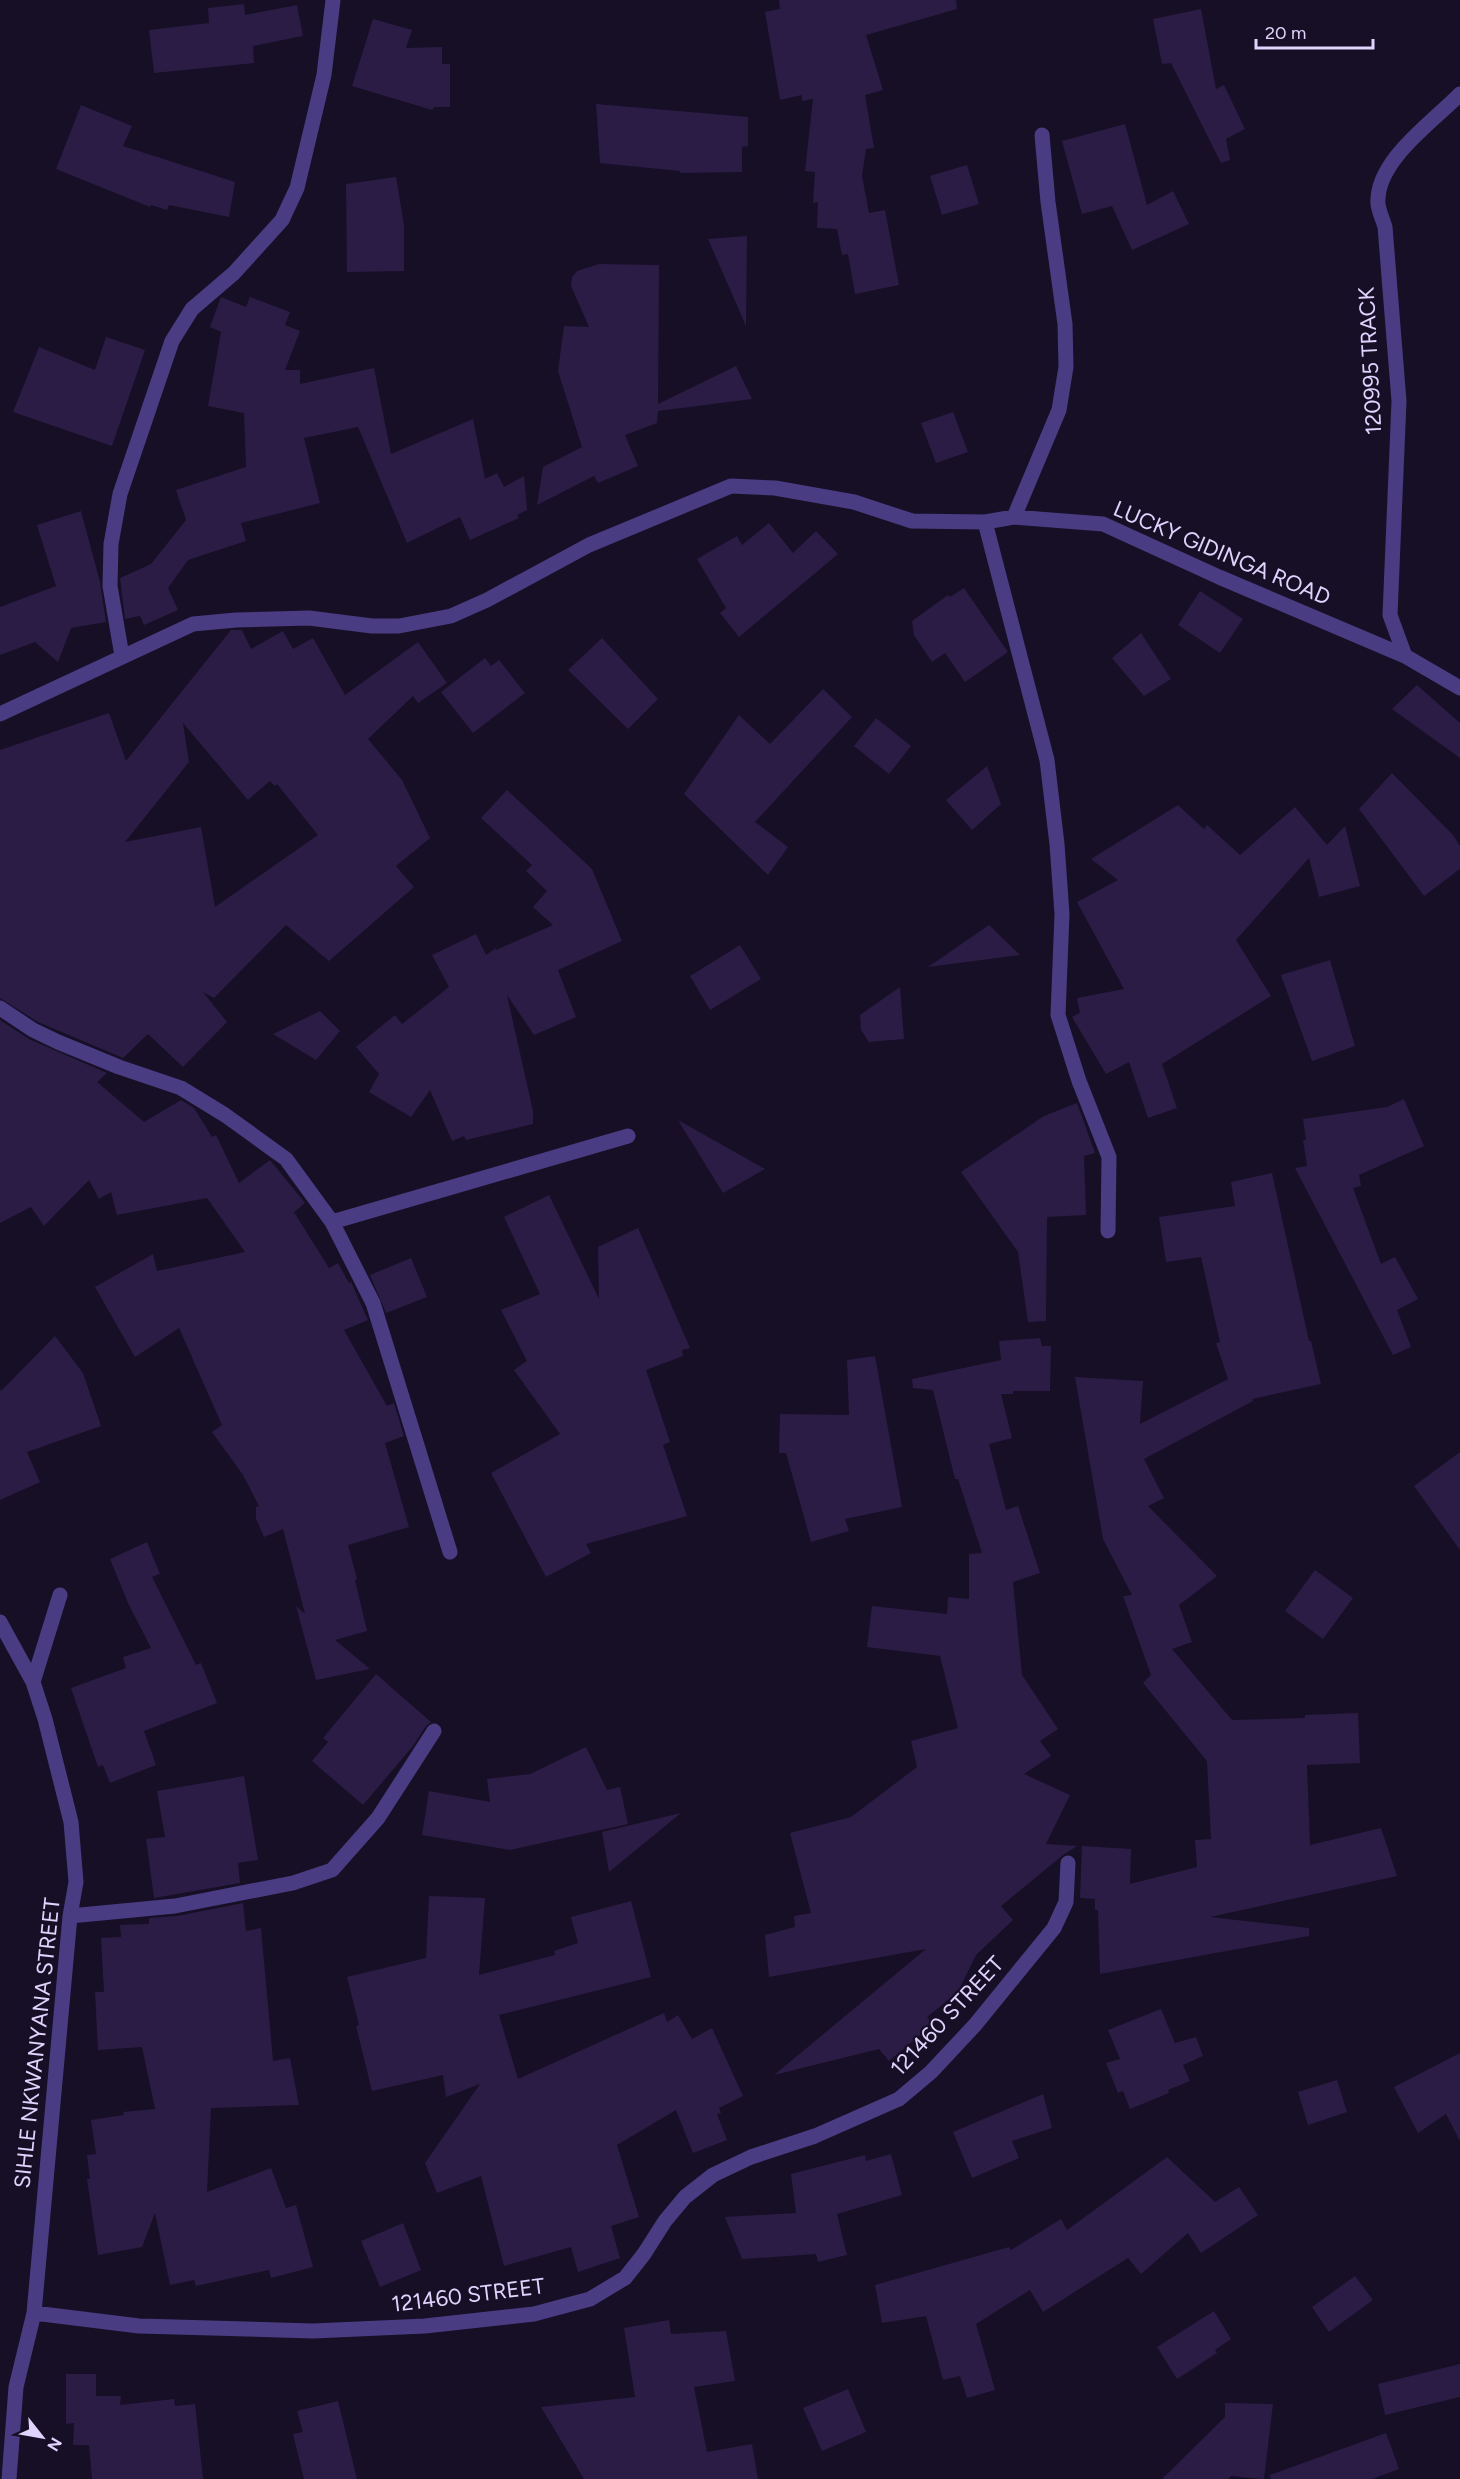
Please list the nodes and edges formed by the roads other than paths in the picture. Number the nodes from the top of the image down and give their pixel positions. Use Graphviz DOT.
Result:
graph roads {
  1 [pos="333,0"];
  2 [pos="1460,94"];
  3 [pos="1042,135"];
  4 [pos="1014,517"];
  5 [pos="985,522"];
  6 [pos="122,656"];
  7 [pos="1406,656"];
  8 [pos="1460,688"];
  9 [pos="0,714"];
  10 [pos="0,1008"];
  11 [pos="628,1136"];
  12 [pos="332,1222"];
  13 [pos="1108,1231"];
  14 [pos="450,1552"];
  15 [pos="60,1595"];
  16 [pos="0,1622"];
  17 [pos="33,1682"];
  18 [pos="434,1731"];
  19 [pos="1068,1863"];
  20 [pos="70,1916"];
  21 [pos="34,2313"];
  22 [pos="9,2479"];
  1 -- 6 [label="street"];
  2 -- 7 [label="street, 120995 TRACK"];
  3 -- 4 [label="street"];
  4 -- 5 [label="street, LUCKY GIDINGA ROAD"];
  4 -- 7 [label="street, LUCKY GIDINGA ROAD"];
  5 -- 6 [label="street, LUCKY GIDINGA ROAD"];
  5 -- 13 [label="street"];
  6 -- 9 [label="street, LUCKY GIDINGA ROAD"];
  7 -- 8 [label="street, LUCKY GIDINGA ROAD"];
  10 -- 12 [label="street"];
  11 -- 12 [label="street"];
  12 -- 14 [label="street"];
  15 -- 17 [label="street"];
  16 -- 17 [label="street, SIHLE NKWANYANA STREET"];
  17 -- 20 [label="street, SIHLE NKWANYANA STREET"];
  18 -- 20 [label="street"];
  19 -- 21 [label="street, 121460 STREET"];
  20 -- 21 [label="street, SIHLE NKWANYANA STREET"];
  21 -- 22 [label="street, SIHLE NKWANYANA STREET"];
}
